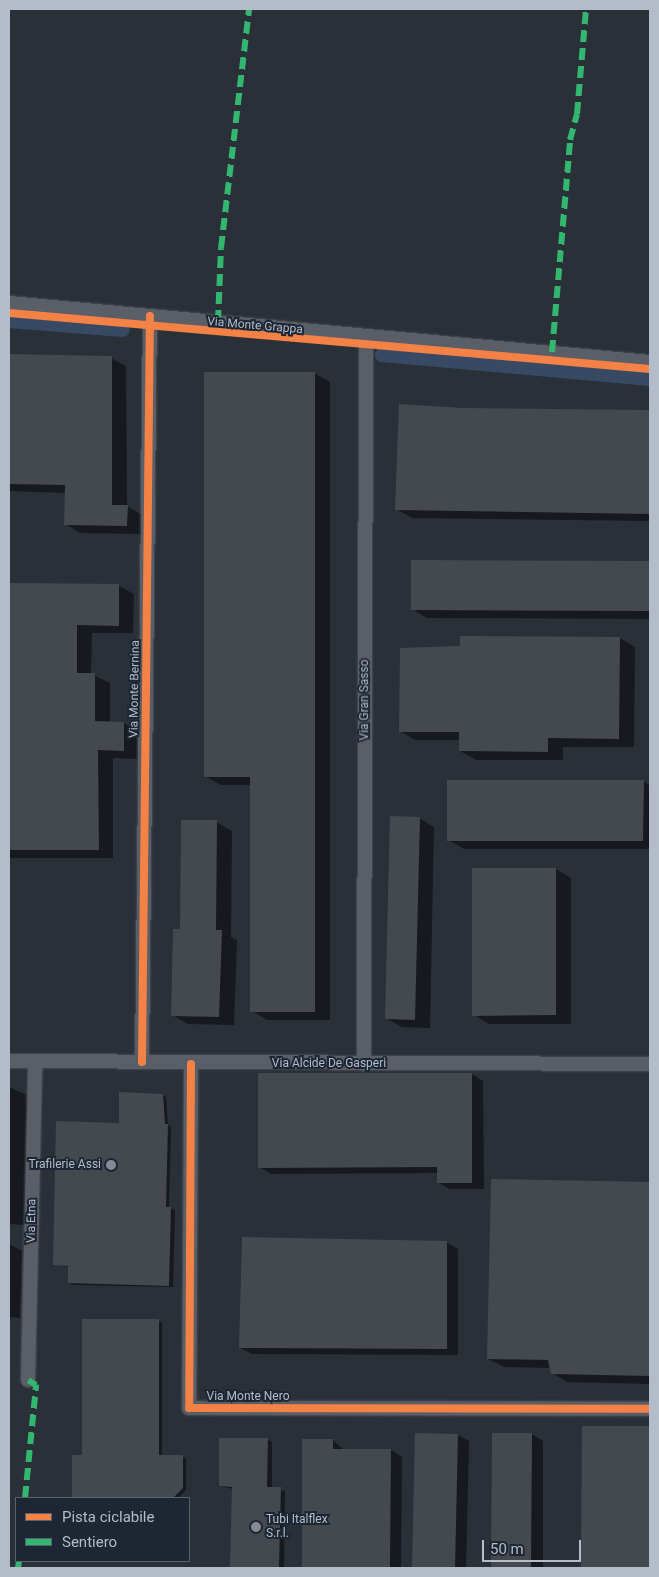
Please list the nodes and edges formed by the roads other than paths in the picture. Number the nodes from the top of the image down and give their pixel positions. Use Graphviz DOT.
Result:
graph roads {
  1 [pos="9,303"];
  2 [pos="150,316"];
  3 [pos="366,336"];
  4 [pos="650,362"];
  5 [pos="9,1061"];
  6 [pos="35,1061"];
  7 [pos="142,1062"];
  8 [pos="191,1064"];
  9 [pos="364,1064"];
  10 [pos="650,1064"];
  11 [pos="28,1380"];
  12 [pos="650,1409"];
  1 -- 2 [label="street, Via Monte Grappa"];
  2 -- 3 [label="street, Via Monte Grappa"];
  2 -- 7 [label="street, Via Monte Bernina"];
  3 -- 4 [label="street, Via Monte Grappa"];
  3 -- 9 [label="street, Via Gran Sasso"];
  5 -- 6 [label="street, Via Alcide De Gasperi"];
  6 -- 7 [label="street, Via Alcide De Gasperi"];
  6 -- 11 [label="street, Via Etna"];
  7 -- 8 [label="street, Via Alcide De Gasperi"];
  8 -- 9 [label="street, Via Alcide De Gasperi"];
  8 -- 12 [label="street, Via Monte Nero"];
  9 -- 10 [label="street, Via Alcide De Gasperi"];
}
